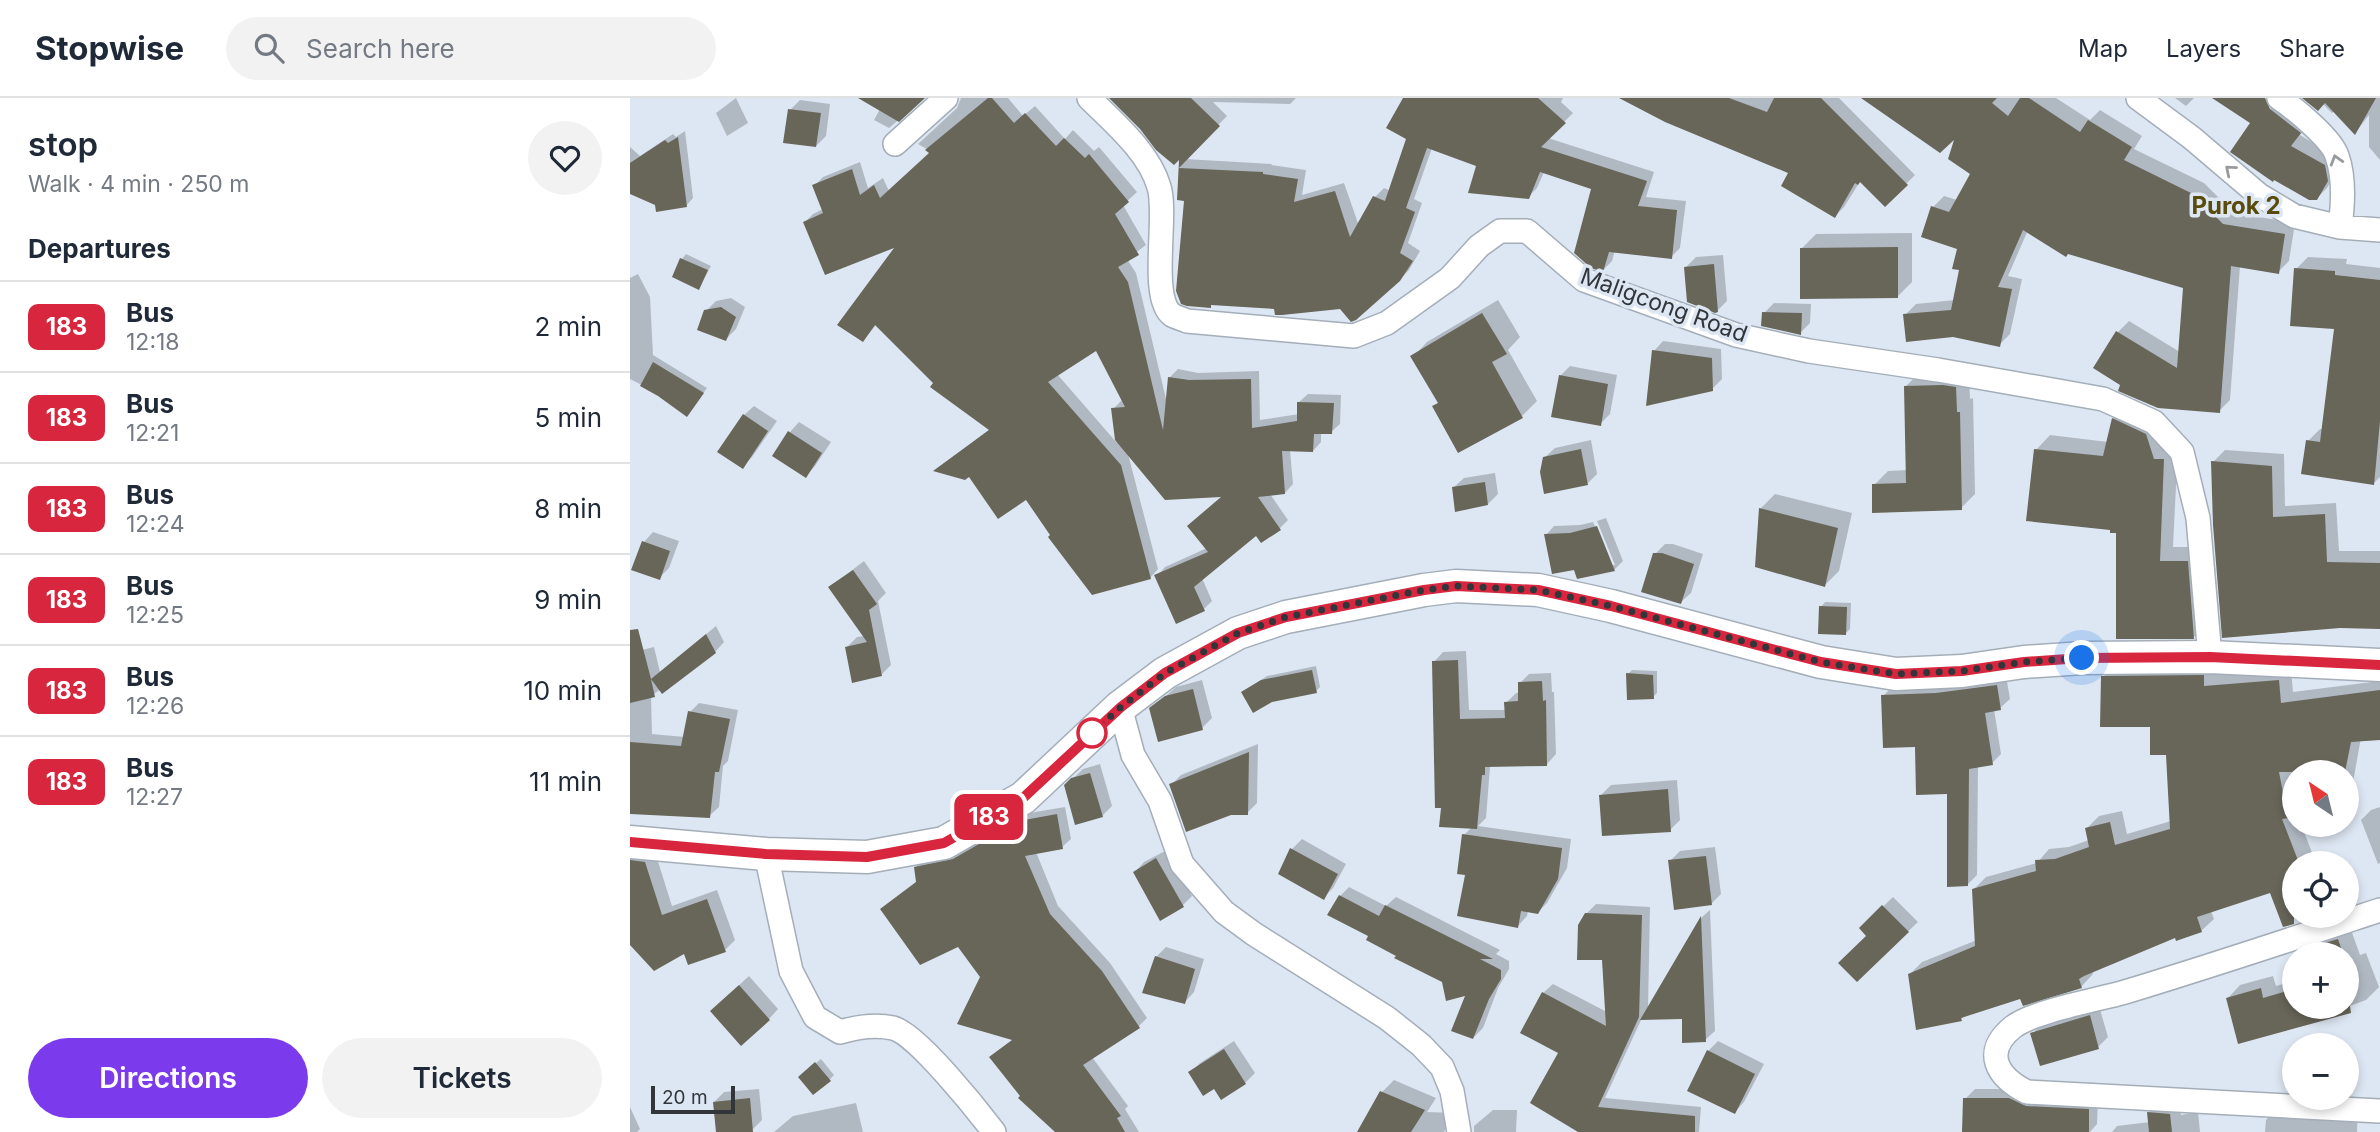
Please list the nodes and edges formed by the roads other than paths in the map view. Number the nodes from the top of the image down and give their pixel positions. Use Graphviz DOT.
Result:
graph roads {
  1 [pos="946,98"];
  2 [pos="1089,98"];
  3 [pos="2138,98"];
  4 [pos="2279,98"];
  5 [pos="895,144"];
  6 [pos="2340,227"];
  7 [pos="2380,230"];
  8 [pos="2210,657"];
  9 [pos="2380,665"];
  10 [pos="1121,707"];
  11 [pos="630,842"];
  12 [pos="766,854"];
  13 [pos="2380,910"];
  14 [pos="2380,1111"];
  15 [pos="994,1132"];
  16 [pos="1459,1132"];
  1 -- 5 [label="street"];
  2 -- 8 [label="street, Maligcong Road"];
  6 -- 3 [label="street, one-way"];
  6 -- 4 [label="street, one-way"];
  6 -- 7 [label="street"];
  8 -- 9 [label="main road"];
  8 -- 10 [label="main road"];
  10 -- 12 [label="main road"];
  10 -- 16 [label="street"];
  11 -- 12 [label="main road"];
  12 -- 15 [label="street"];
  13 -- 14 [label="street"];
}
